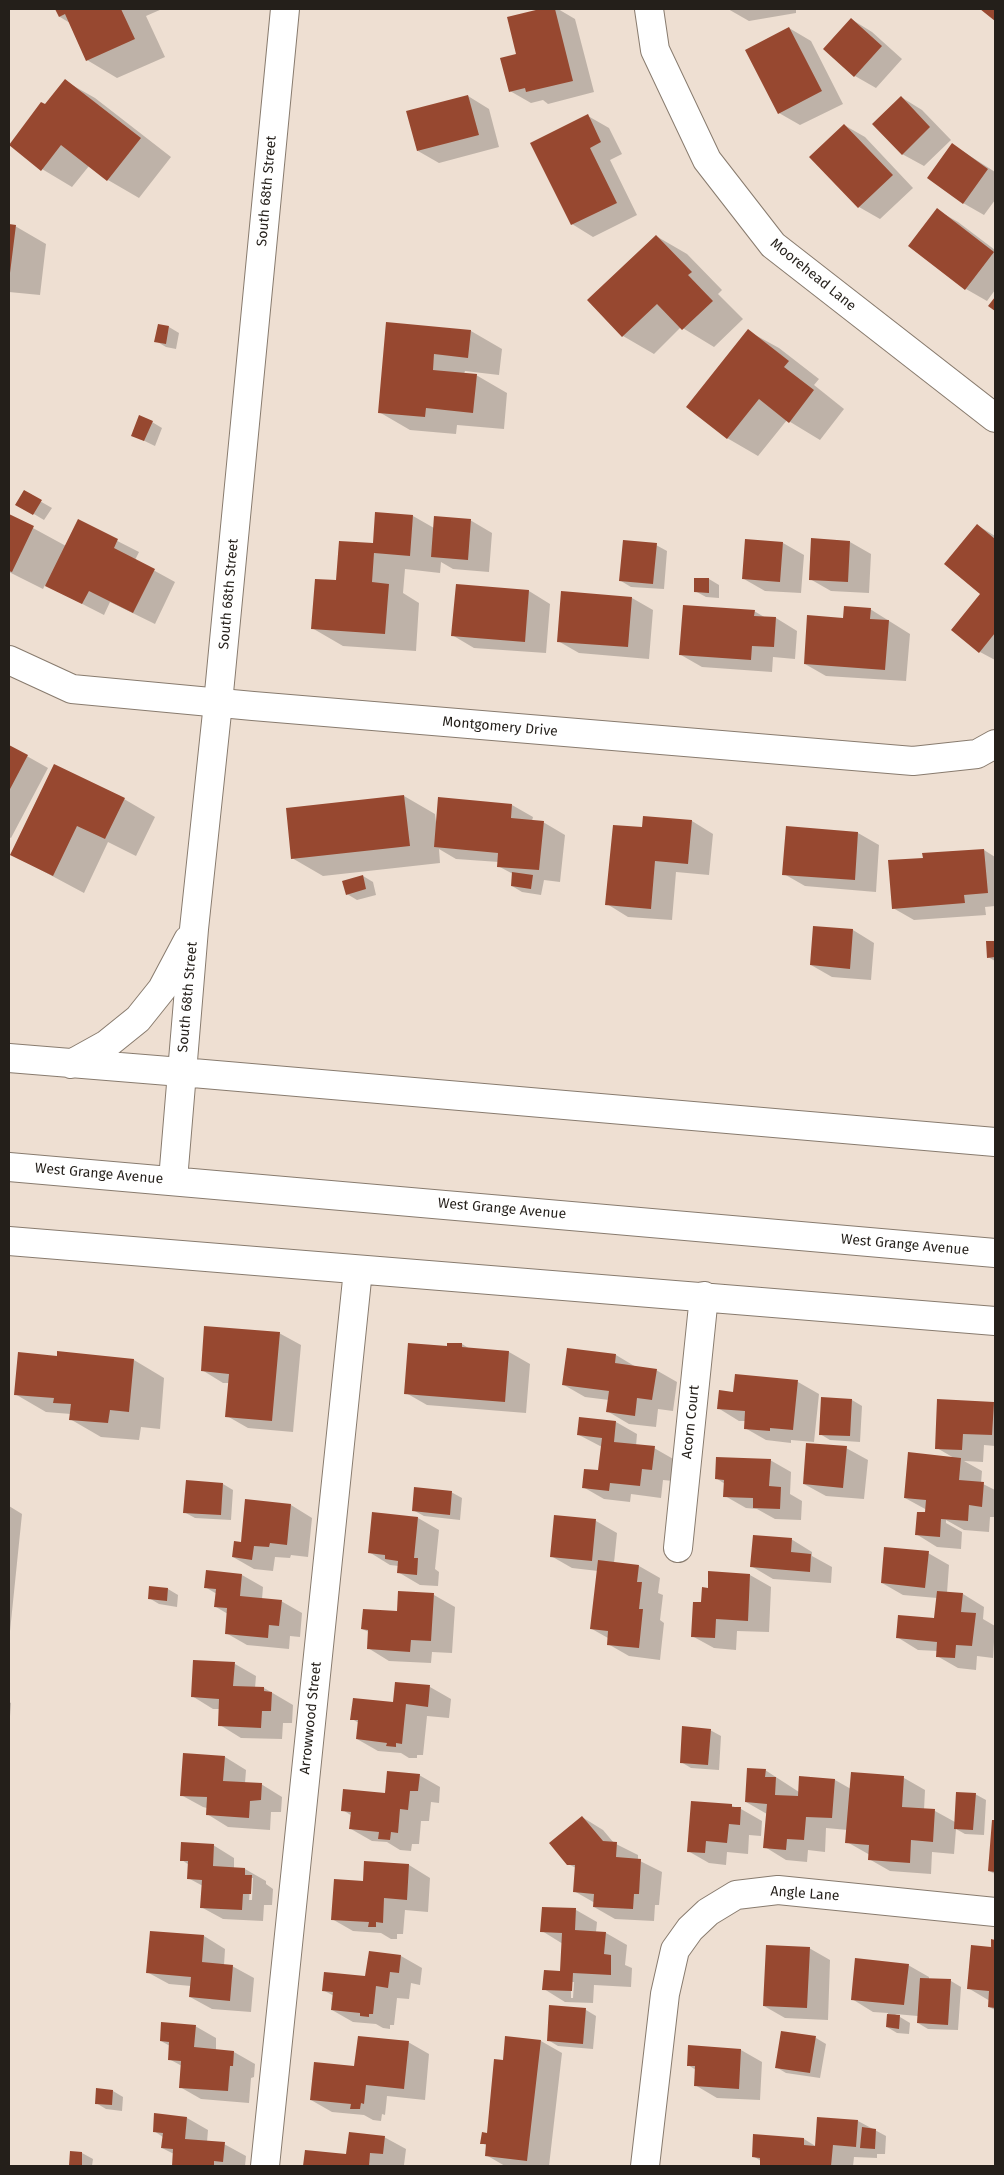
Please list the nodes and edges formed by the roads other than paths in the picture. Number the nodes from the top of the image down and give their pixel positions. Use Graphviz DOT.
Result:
graph roads {
  1 [pos="285,9"];
  2 [pos="649,9"];
  3 [pos="995,418"];
  4 [pos="9,660"];
  5 [pos="218,703"];
  6 [pos="995,744"];
  7 [pos="194,930"];
  8 [pos="9,1058"];
  9 [pos="71,1064"];
  10 [pos="181,1072"];
  11 [pos="995,1142"];
  12 [pos="9,1167"];
  13 [pos="173,1180"];
  14 [pos="9,1240"];
  15 [pos="995,1253"];
  16 [pos="358,1270"];
  17 [pos="704,1296"];
  18 [pos="995,1320"];
  19 [pos="678,1548"];
  20 [pos="995,1912"];
  21 [pos="265,2166"];
  22 [pos="645,2166"];
  1 -- 5 [label="street, South 68th Street"];
  2 -- 3 [label="street, Moorehead Lane"];
  4 -- 5 [label="street, Montgomery Drive"];
  5 -- 6 [label="street, Montgomery Drive"];
  5 -- 7 [label="street, South 68th Street"];
  7 -- 9 [label="street"];
  7 -- 10 [label="street, South 68th Street"];
  8 -- 9 [label="street"];
  9 -- 10 [label="street"];
  10 -- 11 [label="street"];
  10 -- 13 [label="street, South 68th Street"];
  12 -- 13 [label="street, West Grange Avenue"];
  13 -- 15 [label="street, West Grange Avenue"];
  14 -- 16 [label="street"];
  16 -- 17 [label="street"];
  16 -- 21 [label="street, Arrowwood Street"];
  17 -- 18 [label="street"];
  17 -- 19 [label="street, Acorn Court"];
  20 -- 22 [label="street, Angle Lane"];
}
